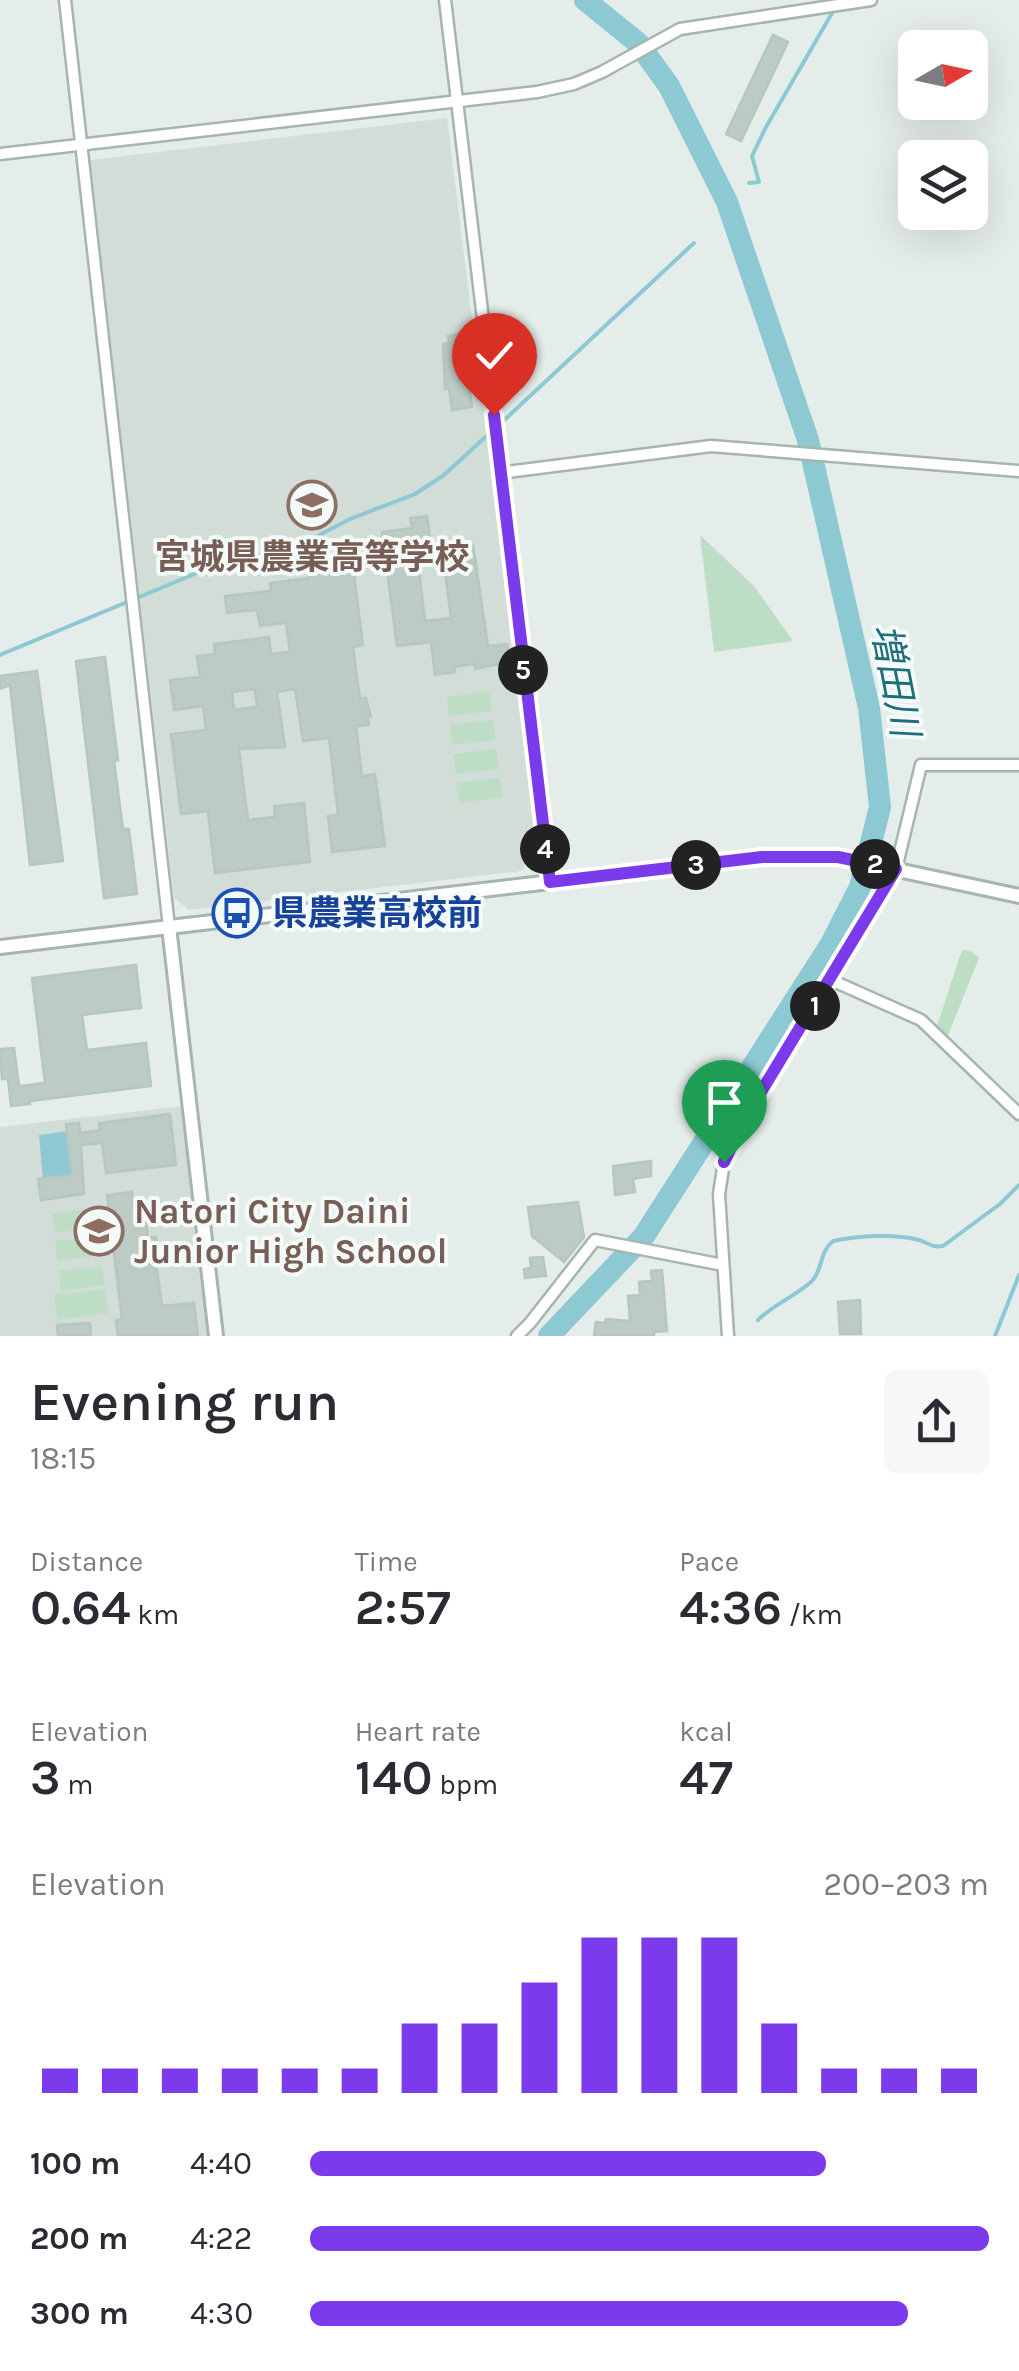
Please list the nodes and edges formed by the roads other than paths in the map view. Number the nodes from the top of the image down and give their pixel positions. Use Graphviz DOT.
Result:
graph roads {
  1 [pos="65,0"];
  2 [pos="445,0"];
  3 [pos="871,0"];
  4 [pos="832,4"];
  5 [pos="457,100"];
  6 [pos="81,145"];
  7 [pos="0,154"];
  8 [pos="1019,471"];
  9 [pos="499,473"];
  10 [pos="1019,765"];
  11 [pos="889,867"];
  12 [pos="550,882"];
  13 [pos="1019,896"];
  14 [pos="168,927"];
  15 [pos="0,947"];
  16 [pos="831,980"];
  17 [pos="1019,1114"];
  18 [pos="723,1265"];
  19 [pos="216,1336"];
  20 [pos="516,1336"];
  21 [pos="728,1336"];
  1 -- 6 [label="street"];
  2 -- 5 [label="street"];
  3 -- 4 [label="street"];
  4 -- 5 [label="street"];
  5 -- 6 [label="street"];
  5 -- 9 [label="street"];
  6 -- 7 [label="street"];
  6 -- 14 [label="street"];
  8 -- 9 [label="street"];
  9 -- 12 [label="street"];
  10 -- 11 [label="street"];
  11 -- 12 [label="street"];
  11 -- 13 [label="street"];
  11 -- 16 [label="street"];
  12 -- 14 [label="street"];
  14 -- 15 [label="street"];
  14 -- 19 [label="street"];
  16 -- 17 [label="street"];
  16 -- 18 [label="street"];
  18 -- 20 [label="street"];
  18 -- 21 [label="street"];
}
